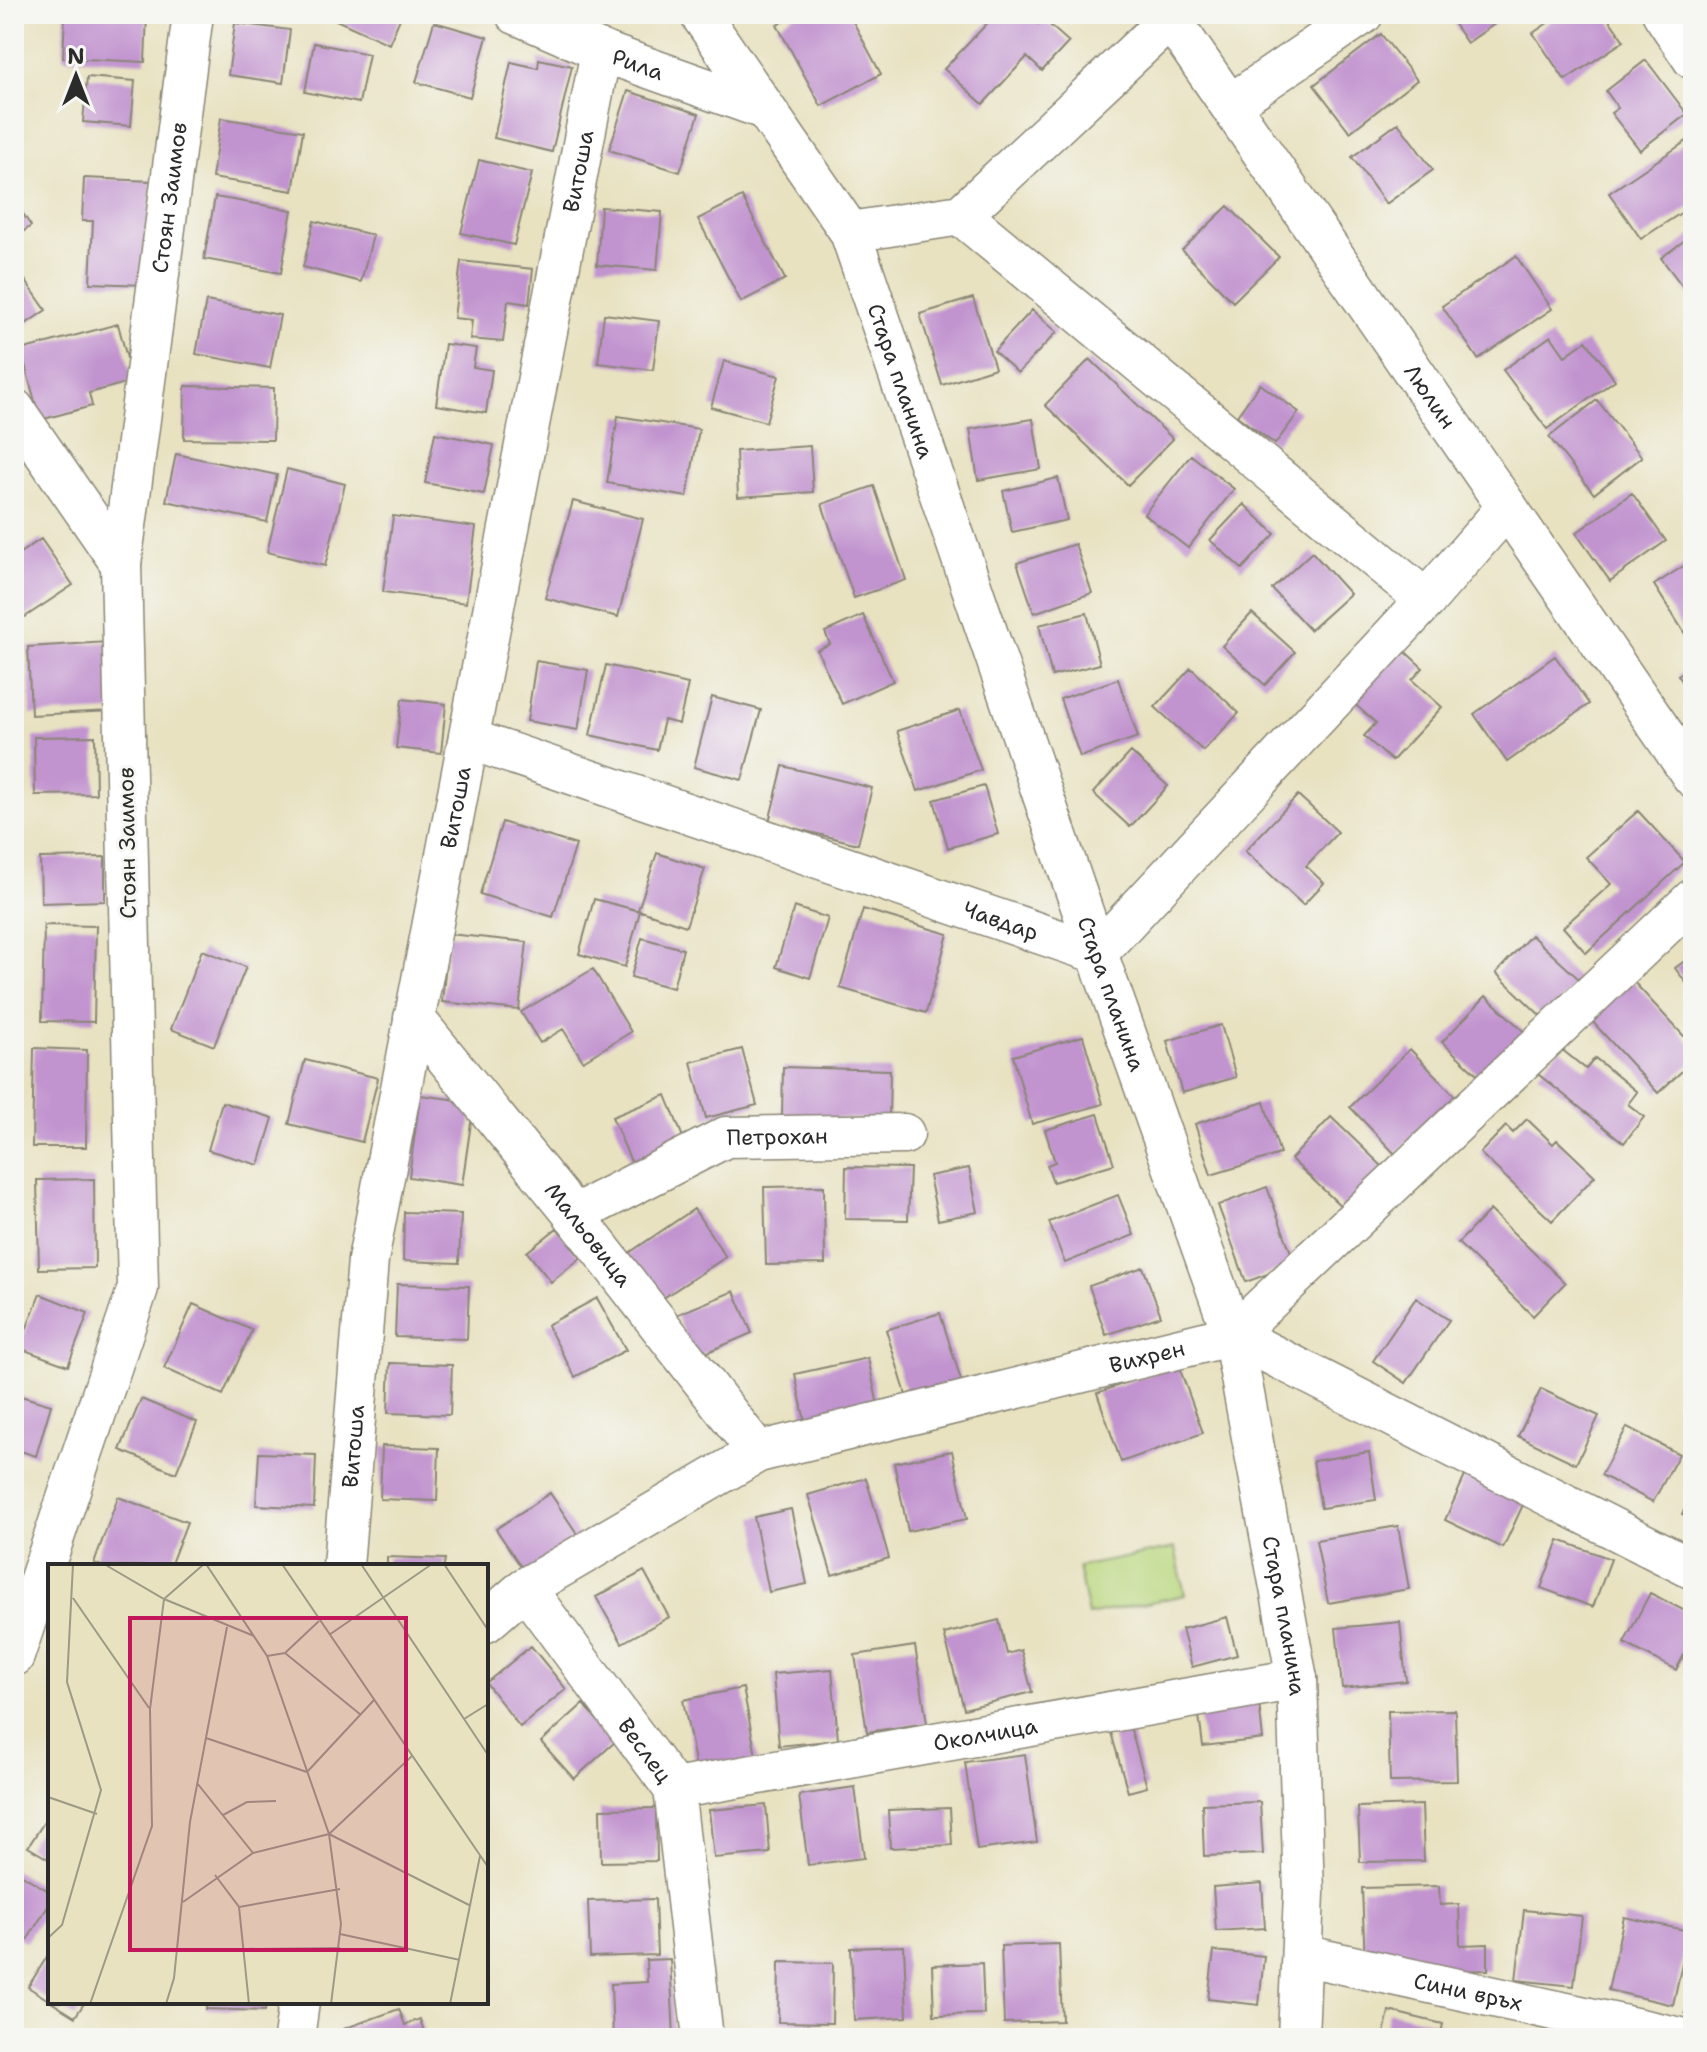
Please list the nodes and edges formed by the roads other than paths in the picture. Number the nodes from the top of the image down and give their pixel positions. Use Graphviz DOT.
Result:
graph roads {
  1 [pos="193,14"];
  2 [pos="516,14"];
  3 [pos="700,14"];
  4 [pos="1363,14"];
  5 [pos="1663,14"];
  6 [pos="1169,16"];
  7 [pos="601,51"];
  8 [pos="1693,59"];
  9 [pos="1231,104"];
  10 [pos="764,109"];
  11 [pos="961,215"];
  12 [pos="850,232"];
  13 [pos="14,409"];
  14 [pos="1507,507"];
  15 [pos="121,564"];
  16 [pos="1426,600"];
  17 [pos="469,739"];
  18 [pos="1693,777"];
  19 [pos="1693,899"];
  20 [pos="1097,953"];
  21 [pos="414,1018"];
  22 [pos="904,1134"];
  23 [pos="574,1215"];
  24 [pos="1233,1335"];
  25 [pos="758,1452"];
  26 [pos="343,1564"];
  27 [pos="1693,1569"];
  28 [pos="525,1588"];
  29 [pos="488,1620"];
  30 [pos="14,1656"];
  31 [pos="1297,1679"];
  32 [pos="674,1789"];
  33 [pos="1302,1955"];
  34 [pos="299,2004"];
  35 [pos="294,2038"];
  36 [pos="703,2038"];
  37 [pos="1298,2038"];
  38 [pos="1681,2038"];
  1 -- 15 [label="street, Стоян Заимов"];
  2 -- 7 [label="street, Рила"];
  3 -- 10 [label="street, Стара планина"];
  4 -- 9 [label="street"];
  5 -- 8 [label="street"];
  6 -- 9 [label="street, Люлин"];
  6 -- 11 [label="street"];
  7 -- 10 [label="street, Рила"];
  7 -- 17 [label="street, Витоша"];
  9 -- 14 [label="street, Люлин"];
  10 -- 12 [label="street, Стара планина"];
  11 -- 12 [label="street"];
  11 -- 16 [label="street"];
  12 -- 20 [label="street, Стара планина"];
  13 -- 15 [label="street"];
  14 -- 16 [label="street"];
  14 -- 18 [label="street, Люлин"];
  15 -- 30 [label="street, Стоян Заимов"];
  16 -- 20 [label="street"];
  17 -- 20 [label="street, Чавдар"];
  17 -- 21 [label="street, Витоша"];
  19 -- 24 [label="street, Вихрен"];
  20 -- 24 [label="street, Стара планина"];
  21 -- 23 [label="street, Мальовица"];
  21 -- 26 [label="street, Витоша"];
  22 -- 23 [label="street, Петрохан"];
  23 -- 25 [label="street, Мальовица"];
  24 -- 25 [label="street, Вихрен"];
  24 -- 27 [label="street"];
  24 -- 31 [label="street, Стара планина"];
  25 -- 28 [label="street, Вихрен"];
  28 -- 29 [label="street, Вихрен"];
  28 -- 32 [label="street, Веслец"];
  31 -- 32 [label="street, Околчица"];
  31 -- 33 [label="street, Стара планина"];
  32 -- 36 [label="street, Веслец"];
  33 -- 37 [label="street, Стара планина"];
  33 -- 38 [label="street, Сини връх"];
  34 -- 35 [label="street"];
}
